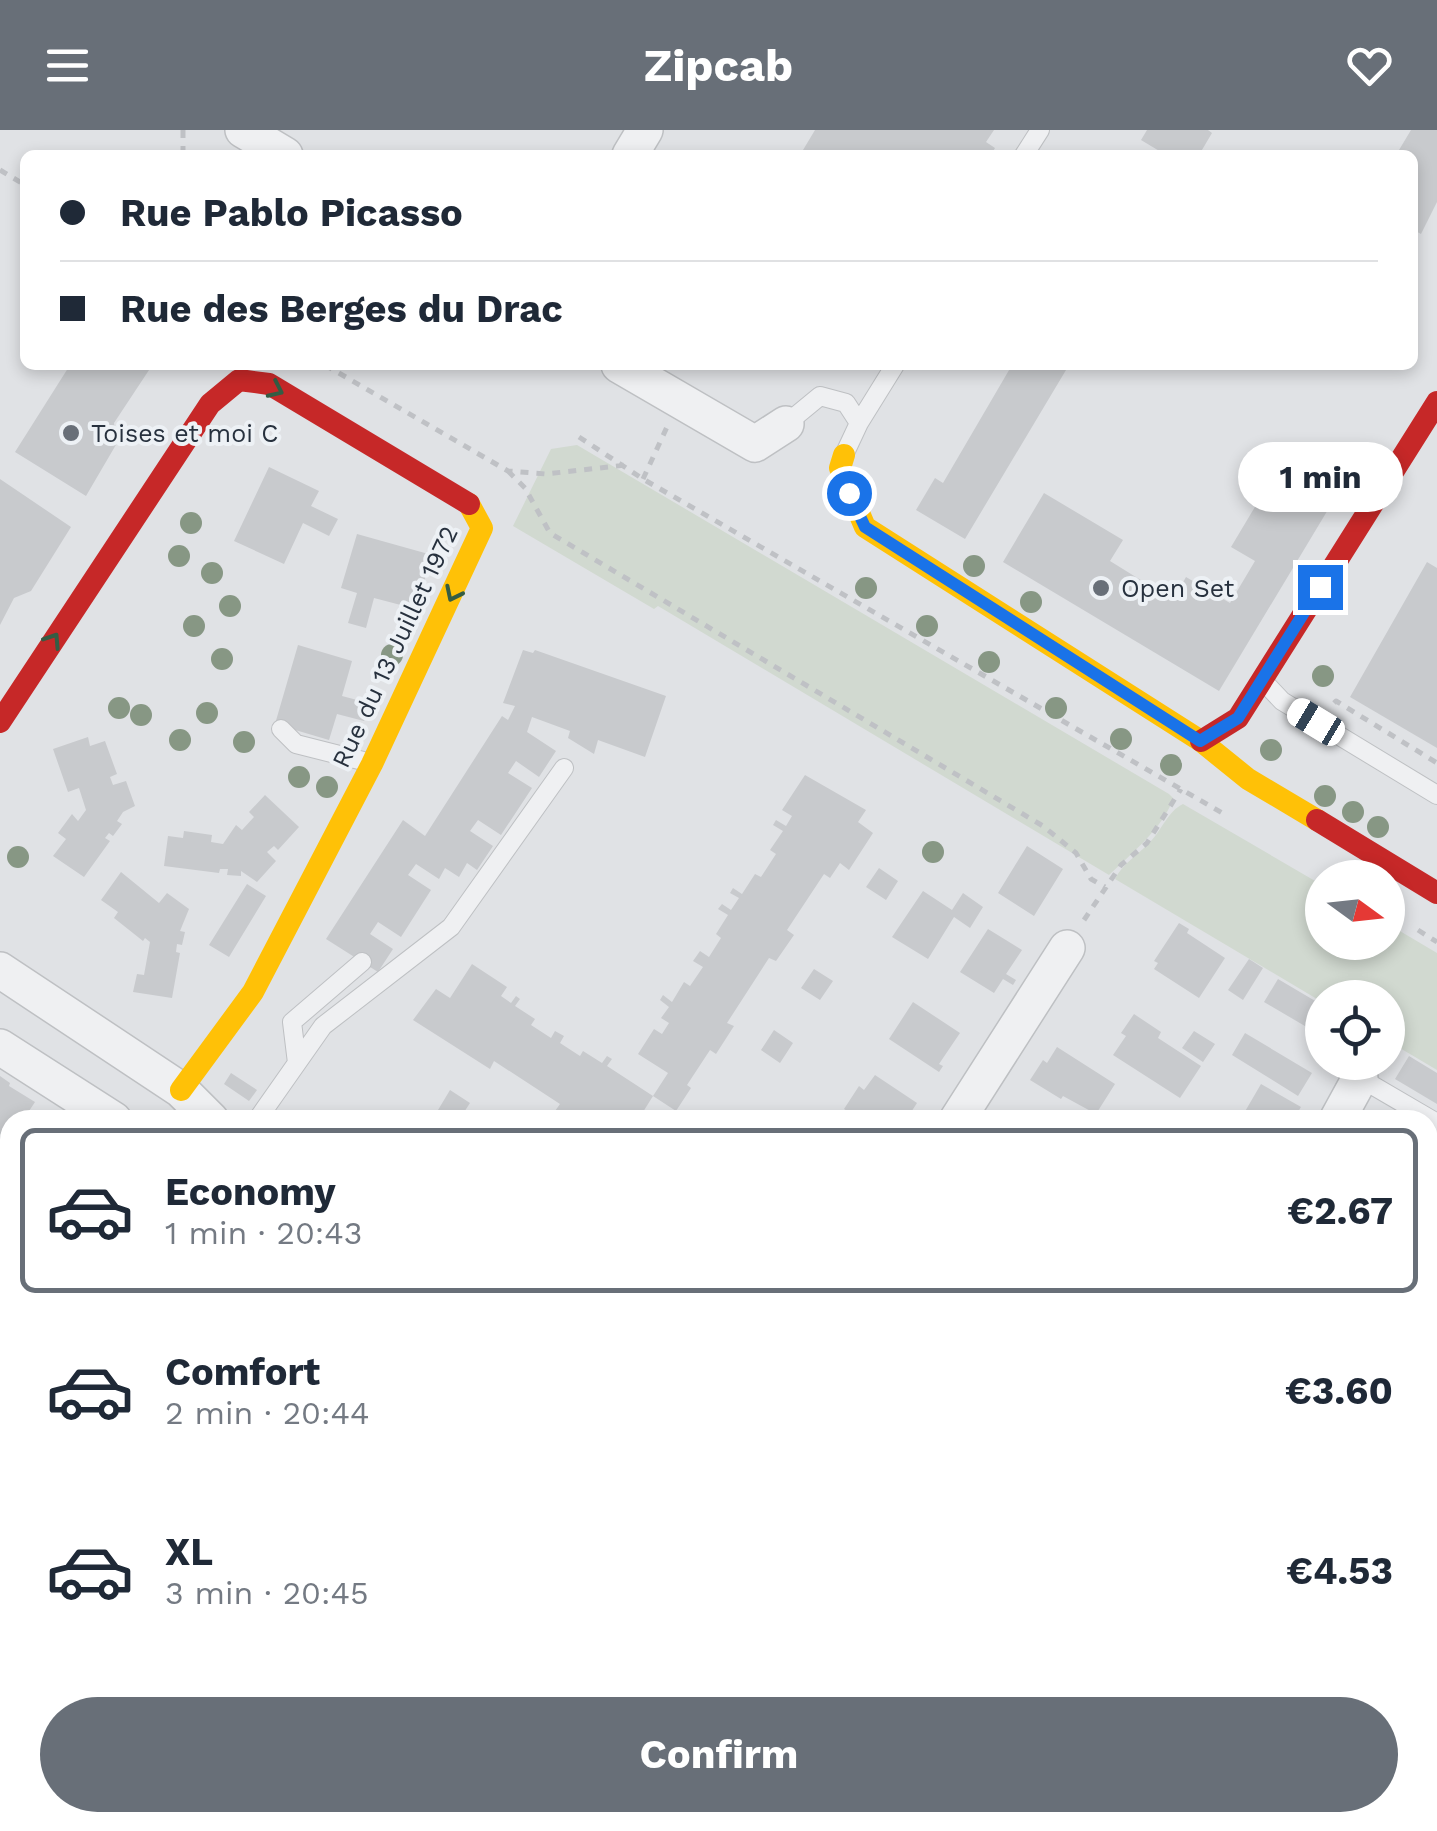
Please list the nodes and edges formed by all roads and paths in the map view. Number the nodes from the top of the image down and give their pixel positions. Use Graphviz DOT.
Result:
graph roads {
  1 [pos="243,130"];
  2 [pos="277,150"];
  3 [pos="334,370"];
  4 [pos="626,370"];
  5 [pos="892,370"];
  6 [pos="679,402"];
  7 [pos="1437,402"];
  8 [pos="860,423"];
  9 [pos="786,424"];
  10 [pos="579,437"];
  11 [pos="844,455"];
  12 [pos="626,465"];
  13 [pos="508,472"];
  14 [pos="643,479"];
  15 [pos="1262,680"];
  16 [pos="0,722"];
  17 [pos="281,729"];
  18 [pos="1200,741"];
  19 [pos="372,764"];
  20 [pos="564,768"];
  21 [pos="1182,789"];
  22 [pos="1437,796"];
  23 [pos="1231,818"];
  24 [pos="1105,887"];
  25 [pos="1437,892"];
  26 [pos="1067,948"];
  27 [pos="362,962"];
  28 [pos="0,970"];
  29 [pos="0,1046"];
  30 [pos="297,1063"];
  31 [pos="1359,1080"];
  32 [pos="1363,1080"];
  33 [pos="181,1090"];
  34 [pos="94,1110"];
  35 [pos="202,1110"];
  36 [pos="264,1110"];
  37 [pos="962,1110"];
  38 [pos="1342,1110"];
  39 [pos="1415,1110"];
  1 -- 2 [label="street"];
  3 -- 13 [label="path"];
  4 -- 6 [label="street"];
  5 -- 8 [label="lane"];
  6 -- 9 [label="street"];
  6 -- 14 [label="path"];
  7 -- 15 [label="street"];
  8 -- 9 [label="lane"];
  8 -- 11 [label="lane"];
  10 -- 12 [label="path"];
  11 -- 18 [label="street"];
  12 -- 13 [label="path"];
  12 -- 14 [label="path"];
  13 -- 24 [label="path"];
  14 -- 21 [label="path"];
  15 -- 18 [label="street"];
  15 -- 22 [label="lane"];
  16 -- 19 [label="street, Rue du 13 Juillet 1972, one-way"];
  17 -- 19 [label="lane"];
  18 -- 21 [label="path"];
  18 -- 25 [label="street"];
  19 -- 33 [label="street, Rue du 13 Juillet 1972"];
  20 -- 30 [label="lane"];
  21 -- 23 [label="path"];
  21 -- 24 [label="path"];
  24 -- 26 [label="path"];
  26 -- 37 [label="street"];
  27 -- 30 [label="lane"];
  28 -- 33 [label="street"];
  29 -- 34 [label="street"];
  30 -- 36 [label="lane"];
  31 -- 38 [label="street"];
  32 -- 39 [label="lane"];
  33 -- 35 [label="street"];
}
